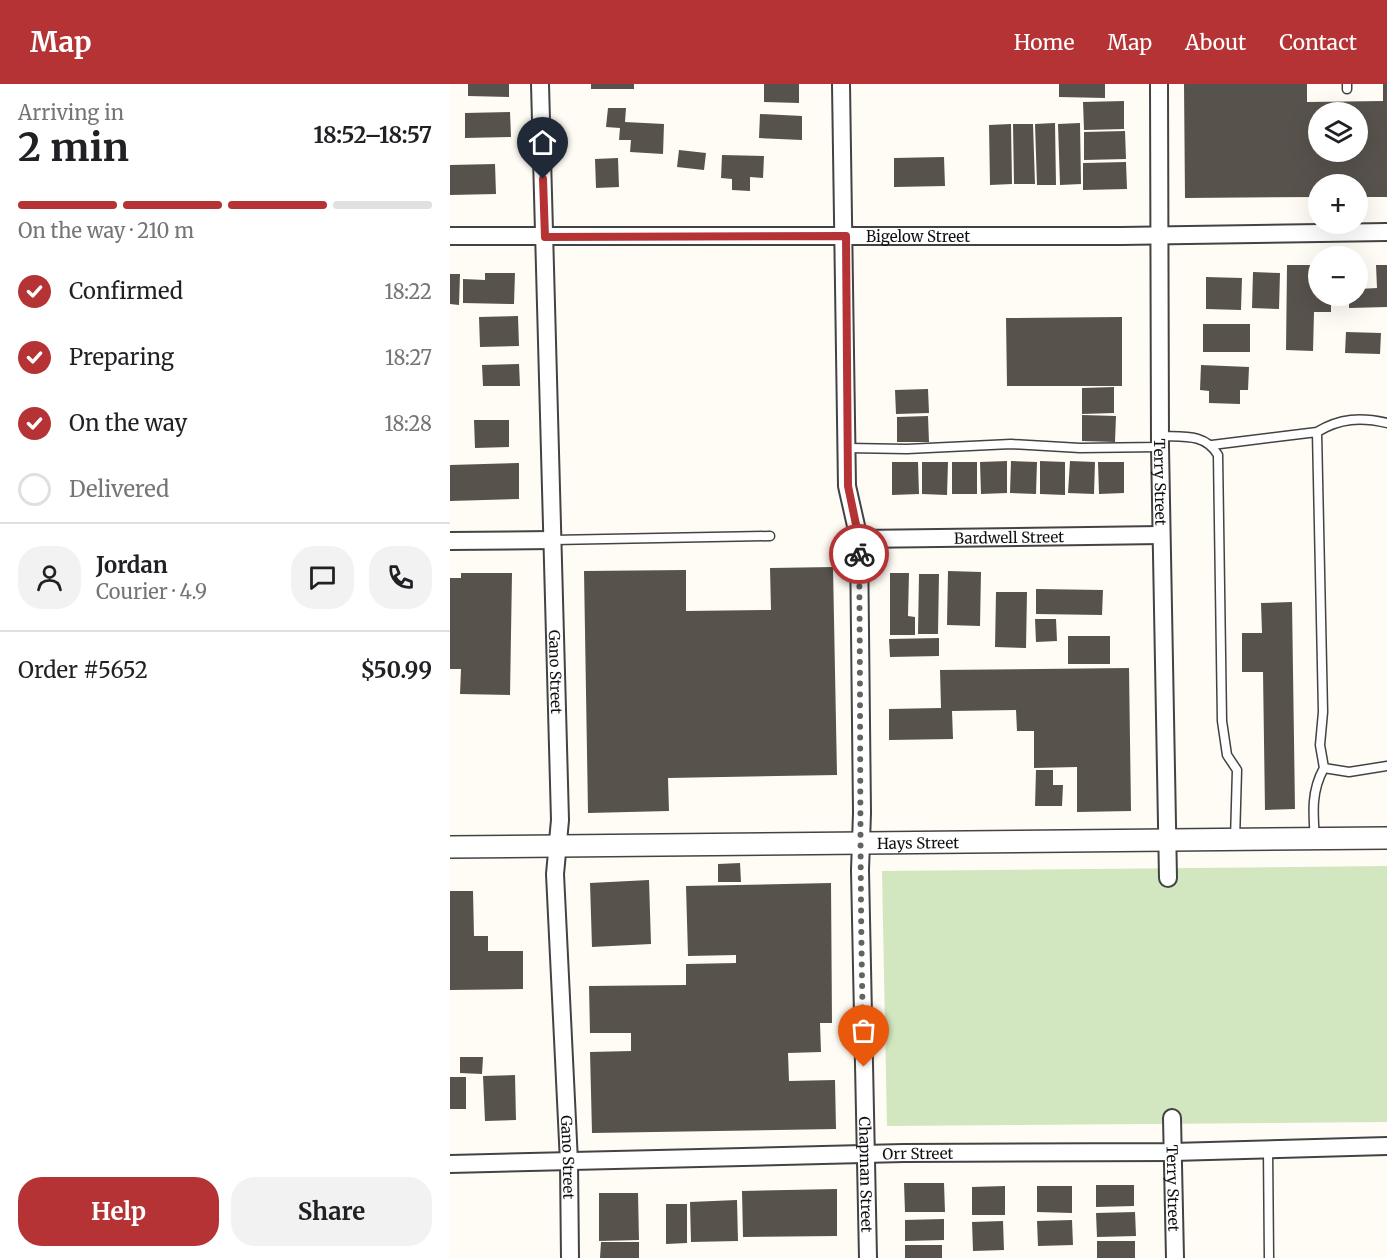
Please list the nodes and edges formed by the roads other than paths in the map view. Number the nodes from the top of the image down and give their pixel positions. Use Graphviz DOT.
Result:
graph roads {
  1 [pos="540,84"];
  2 [pos="841,84"];
  3 [pos="1159,84"];
  4 [pos="1387,232"];
  5 [pos="1158,235"];
  6 [pos="450,236"];
  7 [pos="846,236"];
  8 [pos="545,237"];
  9 [pos="1387,423"];
  10 [pos="1317,432"];
  11 [pos="1160,442"];
  12 [pos="1212,445"];
  13 [pos="847,448"];
  14 [pos="1161,535"];
  15 [pos="770,536"];
  16 [pos="859,539"];
  17 [pos="553,540"];
  18 [pos="450,541"];
  19 [pos="1387,766"];
  20 [pos="1324,768"];
  21 [pos="1387,838"];
  22 [pos="1315,840"];
  23 [pos="1235,841"];
  24 [pos="862,842"];
  25 [pos="1166,842"];
  26 [pos="450,847"];
  27 [pos="558,847"];
  28 [pos="1168,878"];
  29 [pos="1172,1118"];
  30 [pos="1387,1146"];
  31 [pos="1268,1149"];
  32 [pos="1173,1152"];
  33 [pos="866,1154"];
  34 [pos="569,1162"];
  35 [pos="450,1164"];
  36 [pos="570,1258"];
  37 [pos="868,1258"];
  38 [pos="1175,1258"];
  39 [pos="1269,1258"];
  1 -- 8 [label="street, Gano Street"];
  2 -- 7 [label="street, Chapman Street"];
  3 -- 5 [label="street, Terry Street"];
  4 -- 5 [label="street, Bigelow Street"];
  5 -- 7 [label="street, Bigelow Street"];
  5 -- 11 [label="street, Terry Street"];
  6 -- 8 [label="street, Bigelow Street"];
  7 -- 8 [label="street, Bigelow Street"];
  7 -- 13 [label="street, Chapman Street"];
  8 -- 17 [label="street, Gano Street"];
  9 -- 10 [label="lane"];
  10 -- 12 [label="lane"];
  10 -- 20 [label="lane"];
  11 -- 12 [label="lane"];
  11 -- 13 [label="lane"];
  11 -- 14 [label="street, Terry Street"];
  12 -- 23 [label="lane"];
  13 -- 16 [label="street, Chapman Street"];
  14 -- 16 [label="street, Bardwell Street"];
  14 -- 25 [label="street, Terry Street"];
  15 -- 17 [label="lane"];
  16 -- 24 [label="street, Chapman Street"];
  17 -- 18 [label="street"];
  17 -- 27 [label="street, Gano Street"];
  19 -- 20 [label="lane"];
  20 -- 22 [label="lane"];
  21 -- 22 [label="street, Hays Street"];
  22 -- 23 [label="street, Hays Street"];
  23 -- 25 [label="street, Hays Street"];
  24 -- 25 [label="street, Hays Street"];
  24 -- 27 [label="street, Hays Street"];
  24 -- 33 [label="street, Chapman Street"];
  25 -- 28 [label="street, Terry Street"];
  26 -- 27 [label="street, Hays Street"];
  27 -- 34 [label="street, Gano Street"];
  29 -- 32 [label="street, Terry Street"];
  30 -- 31 [label="street, Orr Street"];
  31 -- 32 [label="street, Orr Street"];
  31 -- 39 [label="lane"];
  32 -- 33 [label="street, Orr Street"];
  32 -- 38 [label="street, Terry Street"];
  33 -- 34 [label="street, Orr Street"];
  33 -- 37 [label="street, Chapman Street"];
  34 -- 35 [label="street, Orr Street"];
  34 -- 36 [label="street, Gano Street"];
}
